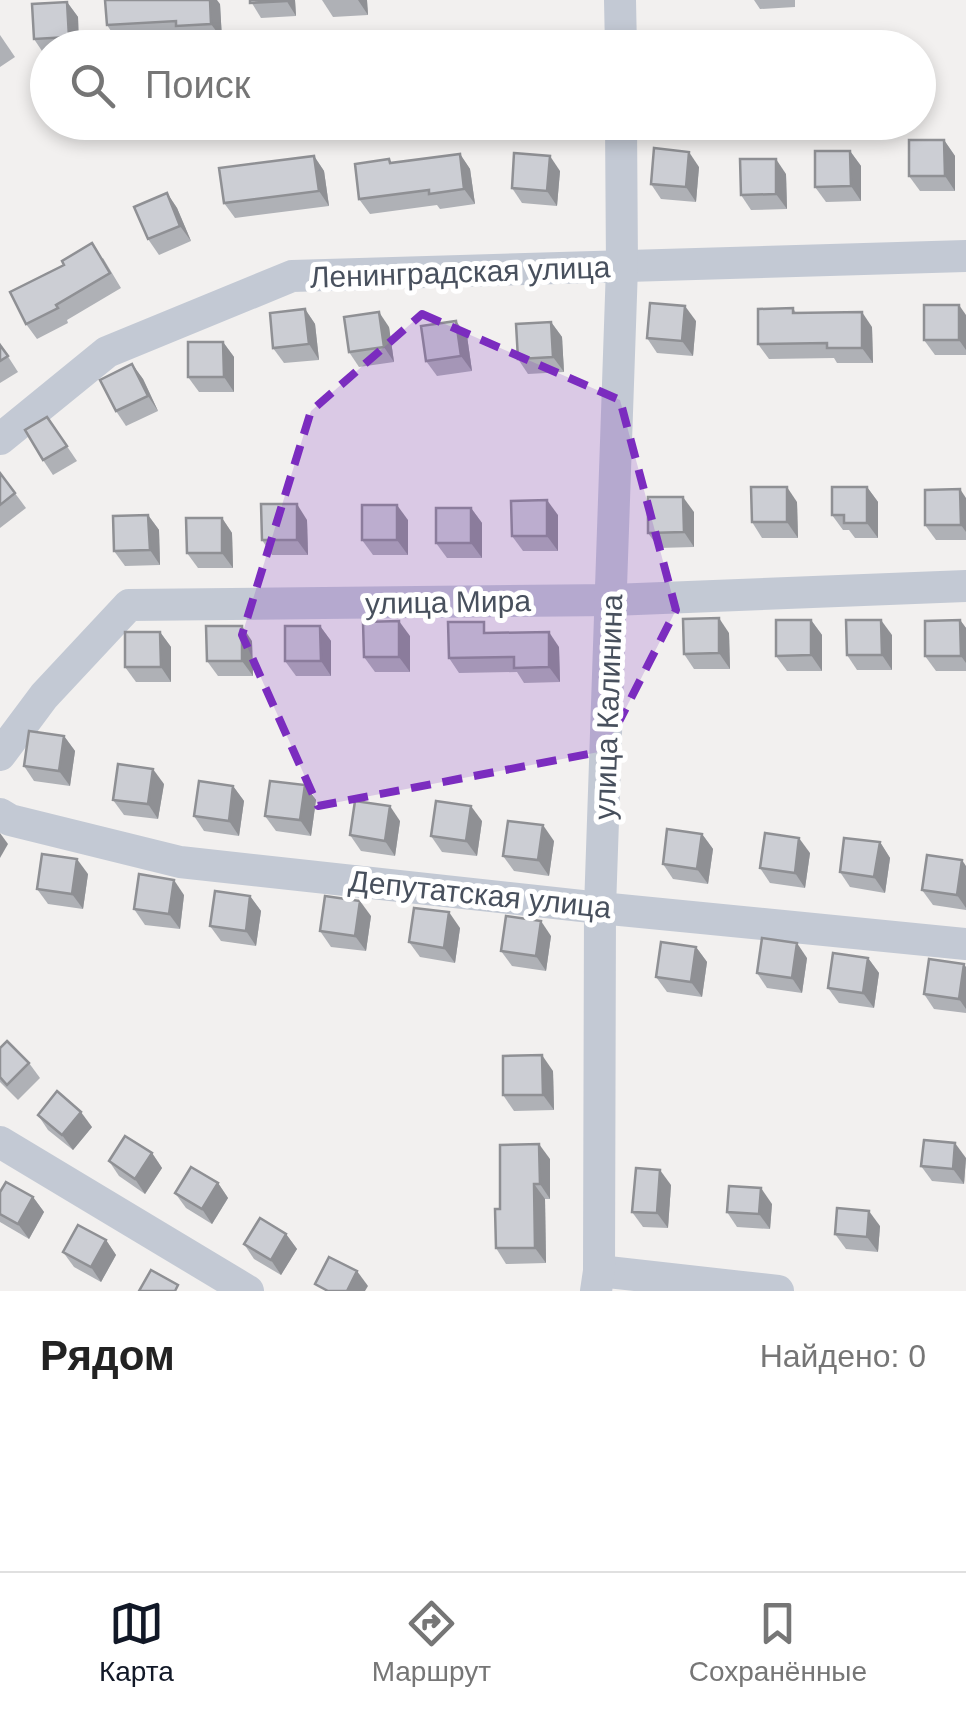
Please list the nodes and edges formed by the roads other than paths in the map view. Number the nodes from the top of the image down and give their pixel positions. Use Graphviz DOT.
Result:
graph roads {
  1 [pos="620,0"];
  2 [pos="620,30"];
  3 [pos="621,140"];
  4 [pos="966,256"];
  5 [pos="622,267"];
  6 [pos="0,439"];
  7 [pos="966,586"];
  8 [pos="612,600"];
  9 [pos="0,756"];
  10 [pos="0,814"];
  11 [pos="600,908"];
  12 [pos="966,944"];
  13 [pos="0,1142"];
  14 [pos="598,1281"];
  15 [pos="248,1291"];
  16 [pos="778,1291"];
  1 -- 2 [label="street"];
  3 -- 5 [label="street, улица Калинина"];
  4 -- 5 [label="street, Ленинградская улица"];
  5 -- 6 [label="street, Ленинградская улица"];
  5 -- 8 [label="street, улица Калинина"];
  7 -- 8 [label="street, улица Мира"];
  8 -- 9 [label="street, улица Мира"];
  8 -- 11 [label="street, улица Калинина"];
  10 -- 11 [label="street, Депутатская улица"];
  11 -- 12 [label="street, Депутатская улица"];
  11 -- 14 [label="street, улица Калинина"];
  13 -- 15 [label="street"];
  14 -- 16 [label="street"];
}
